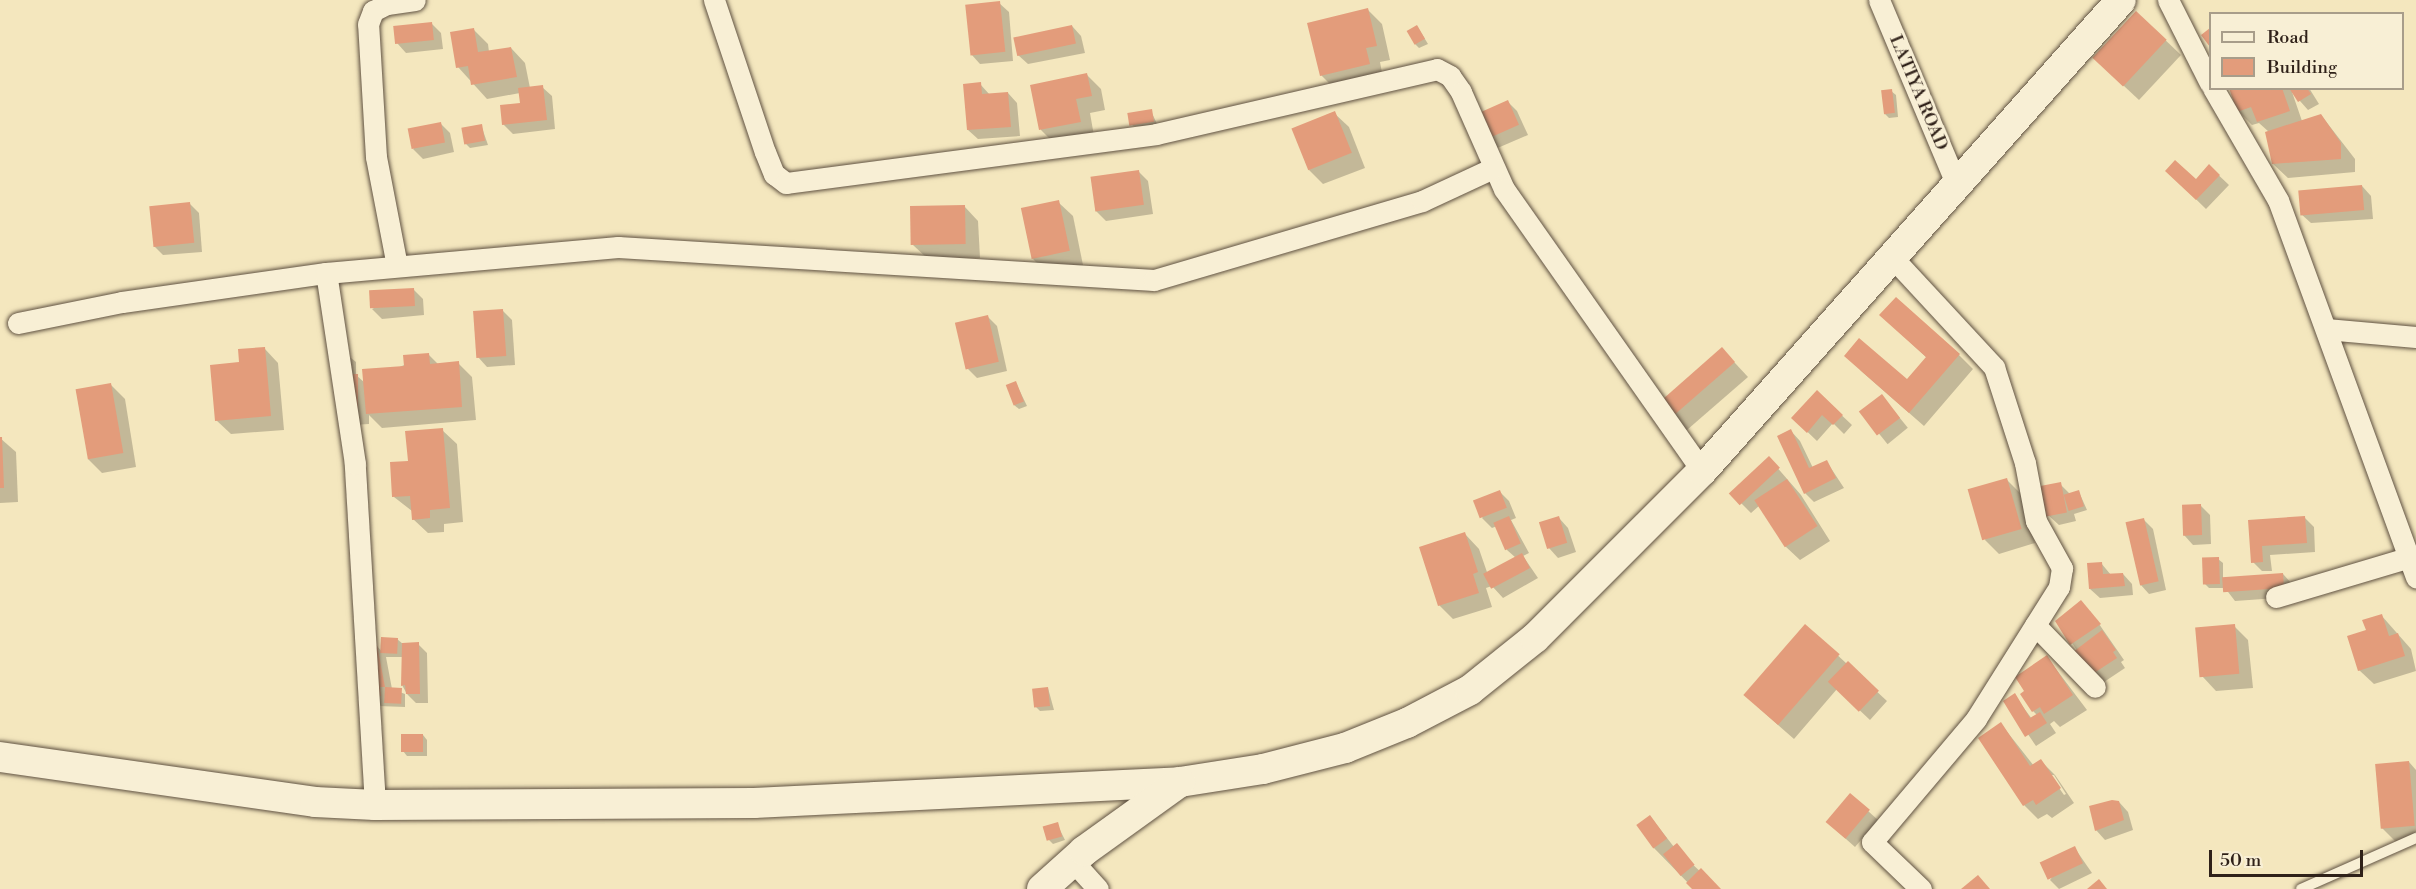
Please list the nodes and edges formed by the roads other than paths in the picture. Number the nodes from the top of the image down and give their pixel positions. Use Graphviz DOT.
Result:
graph roads {
  1 [pos="415,0"];
  2 [pos="714,0"];
  3 [pos="1879,0"];
  4 [pos="2121,0"];
  5 [pos="2168,0"];
  6 [pos="2209,79"];
  7 [pos="2214,90"];
  8 [pos="1493,168"];
  9 [pos="1957,186"];
  10 [pos="1893,258"];
  11 [pos="397,266"];
  12 [pos="326,273"];
  13 [pos="18,323"];
  14 [pos="2326,329"];
  15 [pos="2416,337"];
  16 [pos="1702,471"];
  17 [pos="2410,557"];
  18 [pos="2416,578"];
  19 [pos="2276,597"];
  20 [pos="2035,625"];
  21 [pos="2095,687"];
  22 [pos="0,757"];
  23 [pos="1180,782"];
  24 [pos="375,805"];
  25 [pos="2416,838"];
  26 [pos="1079,867"];
  27 [pos="1042,889"];
  28 [pos="1098,889"];
  29 [pos="1921,889"];
  30 [pos="2301,889"];
  1 -- 11 [label="street"];
  2 -- 8 [label="street"];
  3 -- 9 [label="street, LATIYA ROAD"];
  4 -- 9 [label="street"];
  5 -- 6 [label="street"];
  7 -- 14 [label="street"];
  8 -- 11 [label="street"];
  8 -- 16 [label="street"];
  9 -- 10 [label="street"];
  10 -- 16 [label="street"];
  10 -- 20 [label="street"];
  11 -- 12 [label="street"];
  12 -- 13 [label="street"];
  12 -- 24 [label="street"];
  14 -- 15 [label="street"];
  14 -- 17 [label="street"];
  16 -- 23 [label="street"];
  17 -- 18 [label="street"];
  17 -- 19 [label="street"];
  20 -- 21 [label="street"];
  20 -- 29 [label="street"];
  22 -- 24 [label="street"];
  23 -- 24 [label="street"];
  23 -- 27 [label="street"];
  25 -- 30 [label="lane"];
  26 -- 28 [label="street"];
}
